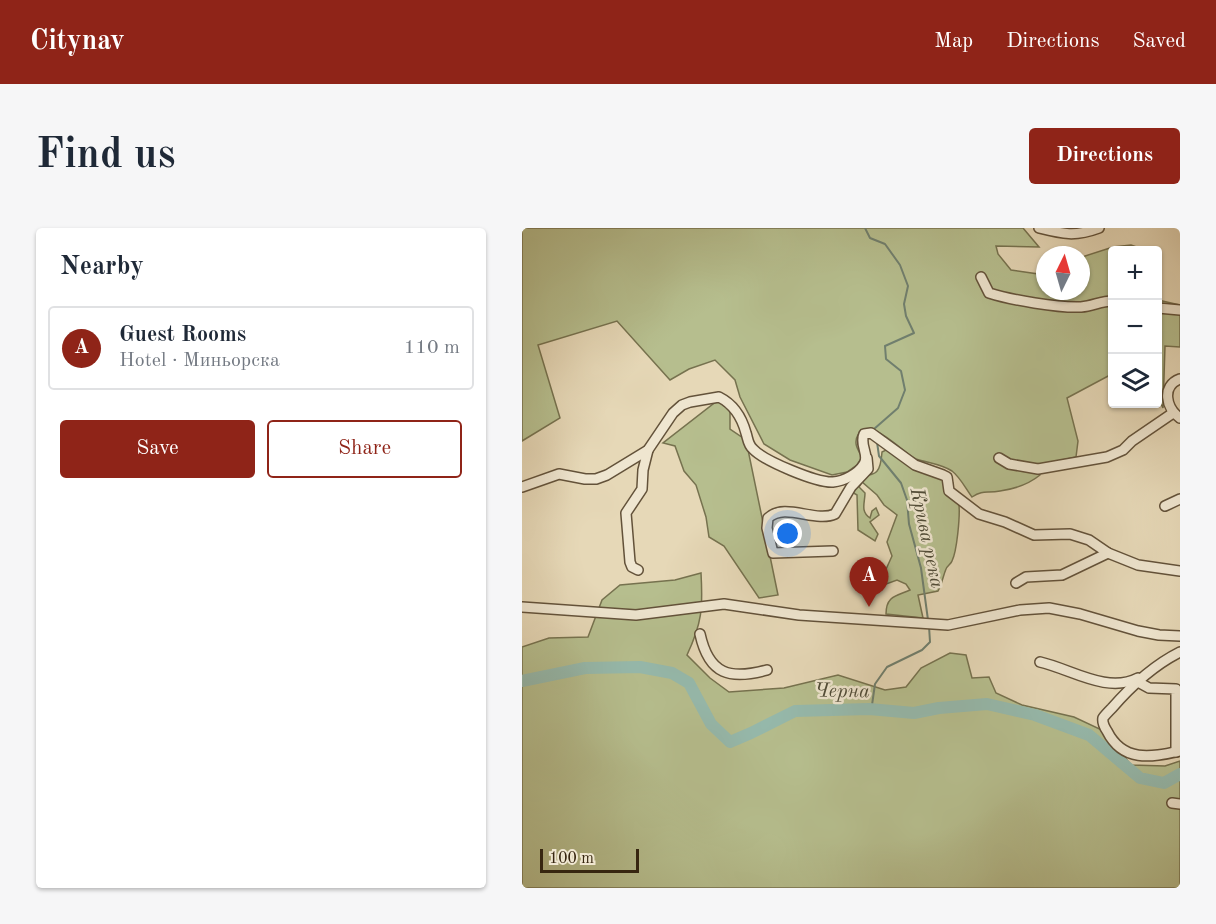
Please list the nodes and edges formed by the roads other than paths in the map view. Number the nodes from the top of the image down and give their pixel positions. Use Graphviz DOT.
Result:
graph roads {
  1 [pos="1039,228"];
  2 [pos="1100,228"];
  3 [pos="981,277"];
  4 [pos="1108,301"];
  5 [pos="1162,308"];
  6 [pos="1180,310"];
  7 [pos="1180,379"];
  8 [pos="1177,416"];
  9 [pos="648,450"];
  10 [pos="866,456"];
  11 [pos="999,459"];
  12 [pos="522,487"];
  13 [pos="1180,499"];
  14 [pos="1165,506"];
  15 [pos="833,551"];
  16 [pos="1108,553"];
  17 [pos="638,570"];
  18 [pos="1180,571"];
  19 [pos="1016,583"];
  20 [pos="522,607"];
  21 [pos="700,634"];
  22 [pos="1180,636"];
  23 [pos="1180,652"];
  24 [pos="1040,662"];
  25 [pos="766,670"];
  26 [pos="1142,678"];
  27 [pos="1178,751"];
  1 -- 2 [label="street"];
  3 -- 4 [label="street"];
  5 -- 6 [label="street"];
  7 -- 8 [label="street"];
  8 -- 11 [label="street"];
  9 -- 10 [label="street"];
  9 -- 12 [label="street"];
  9 -- 17 [label="street"];
  10 -- 15 [label="street"];
  10 -- 16 [label="street"];
  13 -- 14 [label="street"];
  16 -- 18 [label="street"];
  16 -- 19 [label="street"];
  20 -- 22 [label="street"];
  21 -- 25 [label="street"];
  23 -- 26 [label="street"];
  24 -- 26 [label="street"];
  26 -- 27 [label="street"];
  26 -- 27 [label="street"];
}
